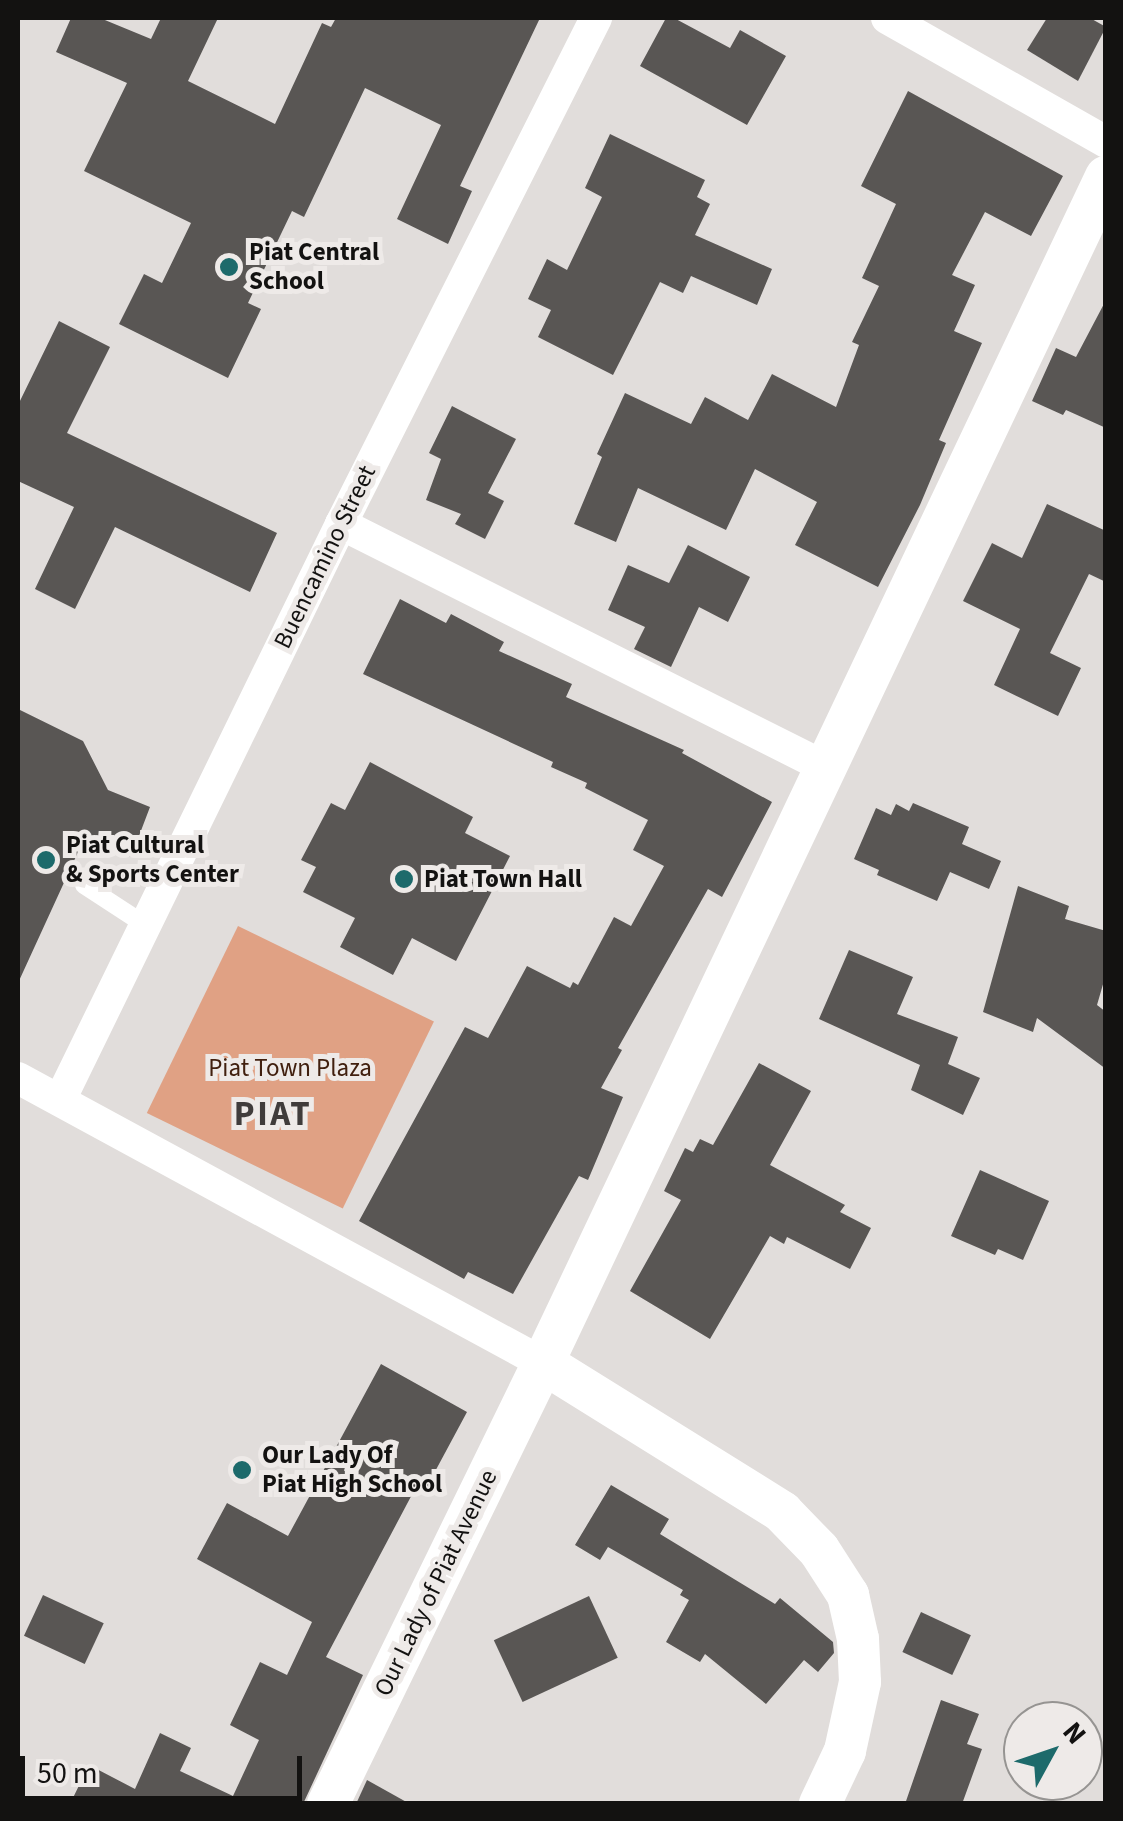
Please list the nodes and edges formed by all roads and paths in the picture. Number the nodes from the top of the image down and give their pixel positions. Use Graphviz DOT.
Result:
graph roads {
  1 [pos="596,18"];
  2 [pos="887,18"];
  3 [pos="1106,142"];
  4 [pos="1106,178"];
  5 [pos="340,524"];
  6 [pos="824,766"];
  7 [pos="84,885"];
  8 [pos="147,926"];
  9 [pos="18,1078"];
  10 [pos="60,1100"];
  11 [pos="543,1363"];
  12 [pos="328,1804"];
  13 [pos="820,1804"];
  1 -- 5 [label="street, Buencamino Street"];
  2 -- 3 [label="street"];
  4 -- 6 [label="street, Our Lady of Piat Avenue"];
  5 -- 6 [label="street"];
  5 -- 8 [label="street, Buencamino Street"];
  6 -- 11 [label="street, Our Lady of Piat Avenue"];
  7 -- 8 [label="lane"];
  8 -- 10 [label="street, Buencamino Street"];
  9 -- 10 [label="street"];
  10 -- 11 [label="street"];
  11 -- 12 [label="street, Our Lady of Piat Avenue"];
  11 -- 13 [label="street"];
}
